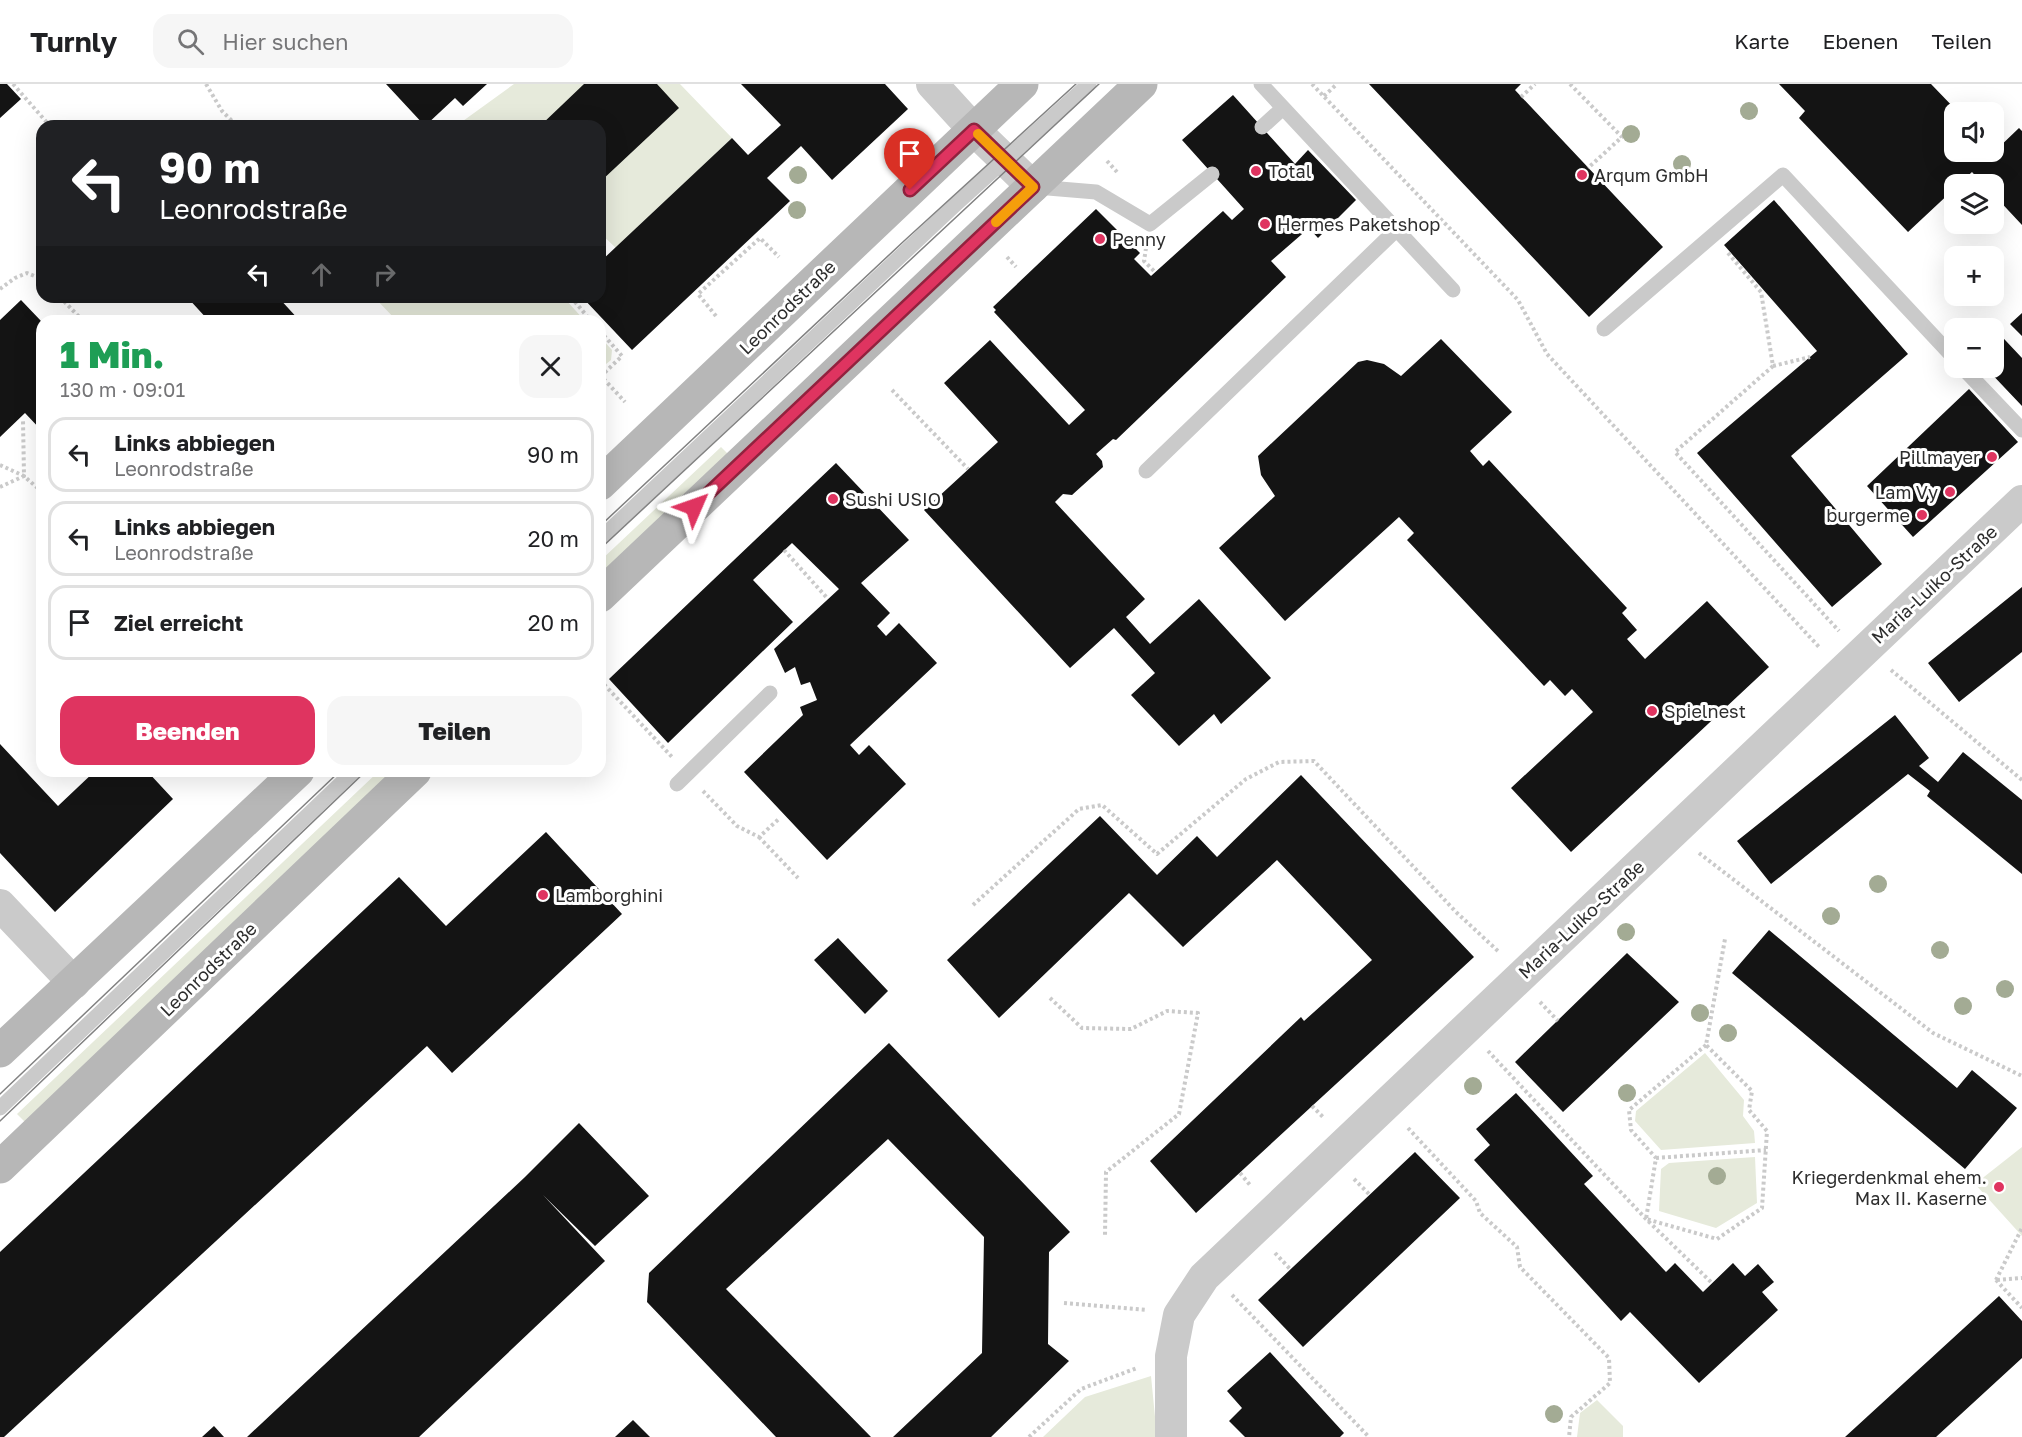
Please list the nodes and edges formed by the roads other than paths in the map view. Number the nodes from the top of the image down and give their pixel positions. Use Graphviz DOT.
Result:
graph roads {
  1 [pos="932,84"];
  2 [pos="1022,84"];
  3 [pos="1089,84"];
  4 [pos="1141,84"];
  5 [pos="1261,84"];
  6 [pos="1283,108"];
  7 [pos="1262,127"];
  8 [pos="974,130"];
  9 [pos="1005,160"];
  10 [pos="1212,174"];
  11 [pos="1033,187"];
  12 [pos="1397,230"];
  13 [pos="1453,290"];
  14 [pos="1604,329"];
  15 [pos="1944,347"];
  16 [pos="1973,378"];
  17 [pos="2022,430"];
  18 [pos="1146,471"];
  19 [pos="606,478"];
  20 [pos="2022,501"];
  21 [pos="606,533"];
  22 [pos="606,590"];
  23 [pos="771,693"];
  24 [pos="292,777"];
  25 [pos="348,777"];
  26 [pos="409,777"];
  27 [pos="677,784"];
  28 [pos="0,905"];
  29 [pos="74,982"];
  30 [pos="0,1051"];
  31 [pos="0,1108"];
  32 [pos="0,1167"];
  33 [pos="1171,1437"];
  1 -- 8 [label="street"];
  2 -- 8 [label="main road, Leonrodstraße"];
  3 -- 9 [label="lane"];
  4 -- 11 [label="main road"];
  5 -- 6 [label="lane"];
  6 -- 7 [label="lane"];
  6 -- 12 [label="lane"];
  8 -- 9 [label="street"];
  8 -- 19 [label="main road, Leonrodstraße"];
  9 -- 11 [label="street"];
  9 -- 21 [label="lane"];
  10 -- 11 [label="lane"];
  11 -- 22 [label="main road"];
  12 -- 13 [label="lane"];
  12 -- 18 [label="lane"];
  14 -- 15 [label="lane"];
  16 -- 17 [label="lane"];
  20 -- 33 [label="street, Maria-Luiko-Straße"];
  23 -- 27 [label="lane"];
  24 -- 29 [label="main road"];
  25 -- 31 [label="lane"];
  26 -- 32 [label="main road, Leonrodstraße"];
  28 -- 29 [label="street"];
  29 -- 30 [label="main road"];
}
